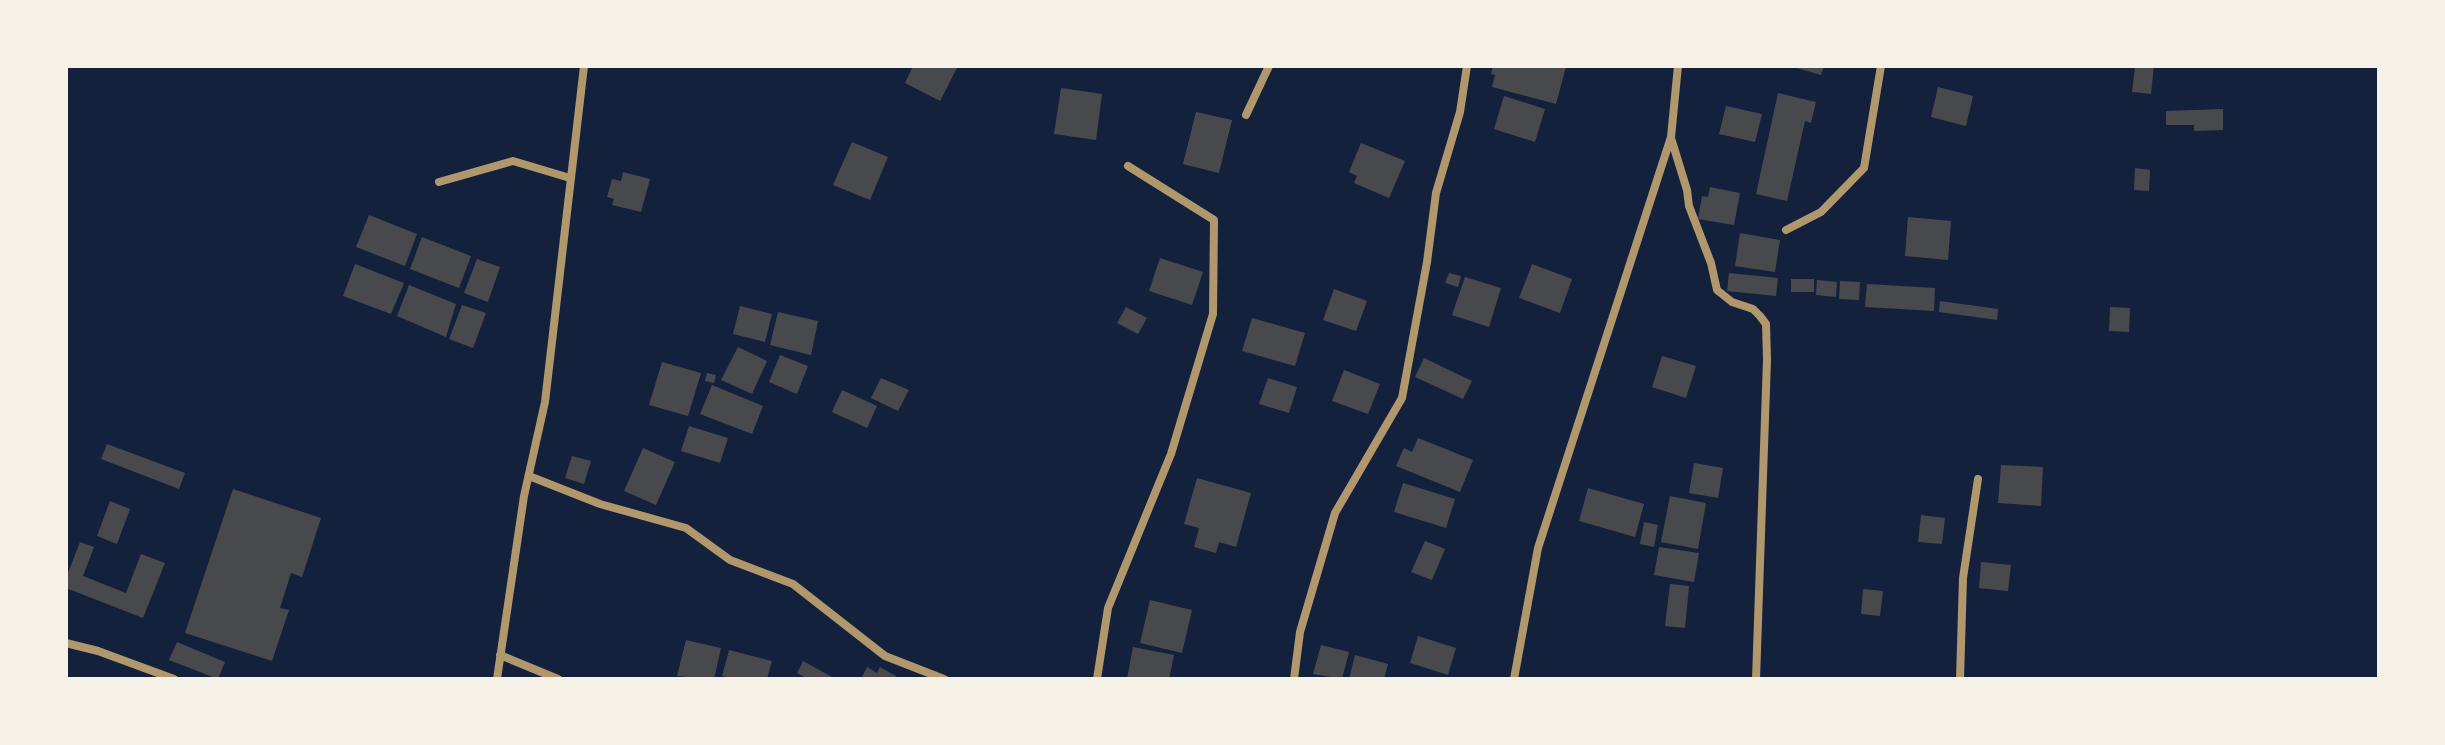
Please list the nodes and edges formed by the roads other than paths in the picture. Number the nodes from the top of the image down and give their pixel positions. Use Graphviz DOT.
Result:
graph roads {
  1 [pos="584,66"];
  2 [pos="1269,66"];
  3 [pos="1467,66"];
  4 [pos="1678,66"];
  5 [pos="1881,66"];
  6 [pos="1246,115"];
  7 [pos="1671,137"];
  8 [pos="1128,166"];
  9 [pos="570,178"];
  10 [pos="439,182"];
  11 [pos="1786,230"];
  12 [pos="529,476"];
  13 [pos="1978,479"];
  14 [pos="66,643"];
  15 [pos="500,655"];
  16 [pos="174,679"];
  17 [pos="497,679"];
  18 [pos="558,679"];
  19 [pos="944,679"];
  20 [pos="1097,679"];
  21 [pos="1294,679"];
  22 [pos="1514,679"];
  23 [pos="1756,679"];
  24 [pos="1960,679"];
  1 -- 9 [label="street"];
  2 -- 6 [label="street"];
  3 -- 21 [label="street"];
  4 -- 7 [label="street"];
  5 -- 11 [label="street"];
  7 -- 22 [label="street"];
  7 -- 23 [label="street"];
  8 -- 20 [label="street"];
  9 -- 10 [label="street"];
  9 -- 12 [label="street"];
  12 -- 15 [label="street"];
  12 -- 19 [label="street"];
  13 -- 24 [label="street"];
  14 -- 16 [label="street"];
  15 -- 17 [label="street"];
  15 -- 18 [label="street"];
}
